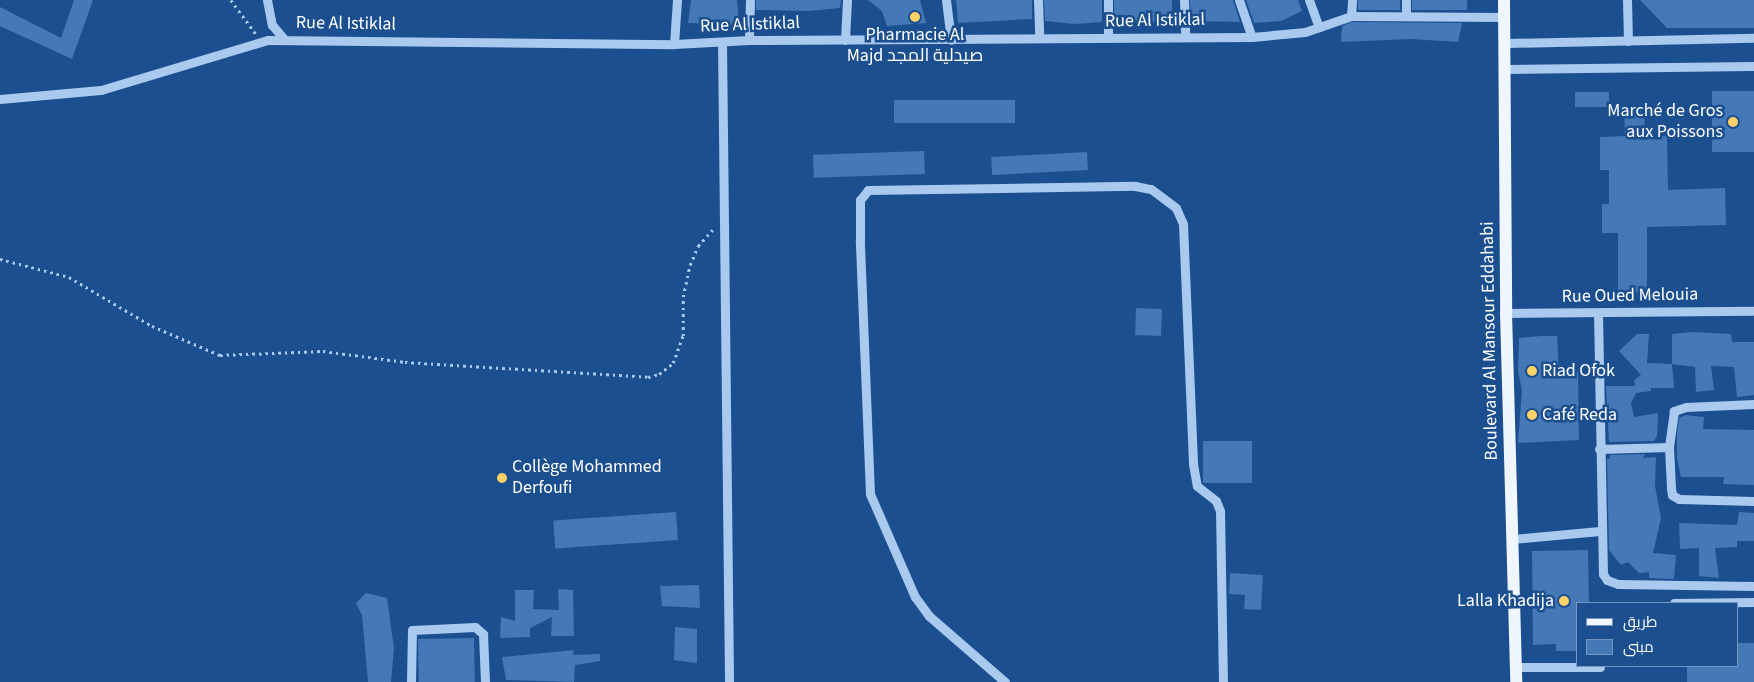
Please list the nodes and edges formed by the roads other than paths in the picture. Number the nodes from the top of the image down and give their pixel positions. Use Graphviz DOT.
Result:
graph roads {
  1 [pos="267,0"];
  2 [pos="677,0"];
  3 [pos="750,0"];
  4 [pos="847,0"];
  5 [pos="946,0"];
  6 [pos="1038,0"];
  7 [pos="1108,0"];
  8 [pos="1184,0"];
  9 [pos="1239,0"];
  10 [pos="1310,0"];
  11 [pos="1352,0"];
  12 [pos="1406,0"];
  13 [pos="1504,0"];
  14 [pos="1627,0"];
  15 [pos="1351,16"];
  16 [pos="1406,16"];
  17 [pos="1505,17"];
  18 [pos="272,25"];
  19 [pos="1319,27"];
  20 [pos="1185,36"];
  21 [pos="1252,37"];
  22 [pos="1039,38"];
  23 [pos="1108,38"];
  24 [pos="1754,38"];
  25 [pos="284,40"];
  26 [pos="749,40"];
  27 [pos="844,40"];
  28 [pos="951,40"];
  29 [pos="265,41"];
  30 [pos="1628,41"];
  31 [pos="722,42"];
  32 [pos="1506,42"];
  33 [pos="674,44"];
  34 [pos="1754,66"];
  35 [pos="1506,69"];
  36 [pos="0,99"];
  37 [pos="1754,311"];
  38 [pos="1506,313"];
  39 [pos="1598,313"];
  40 [pos="1754,404"];
  41 [pos="1669,447"];
  42 [pos="1598,449"];
  43 [pos="1754,501"];
  44 [pos="1600,531"];
  45 [pos="1513,539"];
  46 [pos="1754,586"];
  47 [pos="1739,602"];
  48 [pos="1754,602"];
  49 [pos="1516,667"];
  50 [pos="1600,667"];
  51 [pos="411,682"];
  52 [pos="485,682"];
  53 [pos="729,682"];
  54 [pos="1005,682"];
  55 [pos="1223,682"];
  56 [pos="1516,682"];
  1 -- 18 [label="street"];
  2 -- 33 [label="street"];
  3 -- 26 [label="street"];
  4 -- 27 [label="street"];
  5 -- 28 [label="street"];
  6 -- 22 [label="street"];
  7 -- 23 [label="street"];
  8 -- 20 [label="street"];
  9 -- 21 [label="street"];
  10 -- 19 [label="street"];
  11 -- 15 [label="street"];
  12 -- 16 [label="street"];
  13 -- 17 [label="main road, Boulevard Al Mansour Eddahabi"];
  14 -- 30 [label="street"];
  15 -- 16 [label="street, Rue Al Istiklal"];
  15 -- 19 [label="street, Rue Al Istiklal"];
  16 -- 17 [label="street, Rue Al Istiklal"];
  17 -- 32 [label="main road, Boulevard Al Mansour Eddahabi"];
  18 -- 25 [label="street"];
  18 -- 29 [label="street"];
  19 -- 21 [label="street, Rue Al Istiklal"];
  20 -- 21 [label="street, Rue Al Istiklal"];
  20 -- 23 [label="street, Rue Al Istiklal"];
  22 -- 23 [label="street, Rue Al Istiklal"];
  22 -- 28 [label="street, Rue Al Istiklal"];
  24 -- 30 [label="street"];
  25 -- 29 [label="street, Rue Al Istiklal"];
  25 -- 33 [label="street, Rue Al Istiklal"];
  26 -- 27 [label="street, Rue Al Istiklal"];
  26 -- 31 [label="street, Rue Al Istiklal"];
  27 -- 28 [label="street, Rue Al Istiklal"];
  29 -- 36 [label="street, Rue Al Istiklal"];
  30 -- 32 [label="street"];
  31 -- 33 [label="street, Rue Al Istiklal"];
  31 -- 53 [label="street"];
  32 -- 35 [label="main road, Boulevard Al Mansour Eddahabi"];
  34 -- 35 [label="street"];
  35 -- 38 [label="main road, Boulevard Al Mansour Eddahabi"];
  37 -- 39 [label="street, Rue Oued Melouia"];
  38 -- 39 [label="street, Rue Oued Melouia"];
  38 -- 45 [label="main road, Boulevard Al Mansour Eddahabi"];
  39 -- 42 [label="street"];
  40 -- 41 [label="street"];
  41 -- 42 [label="street"];
  41 -- 43 [label="street"];
  42 -- 44 [label="street"];
  44 -- 45 [label="street"];
  44 -- 46 [label="street"];
  45 -- 49 [label="main road, Boulevard Al Mansour Eddahabi"];
  47 -- 48 [label="street"];
  49 -- 50 [label="street"];
  49 -- 56 [label="main road, Boulevard Al Mansour Eddahabi"];
  51 -- 52 [label="street"];
  54 -- 55 [label="street"];
}
